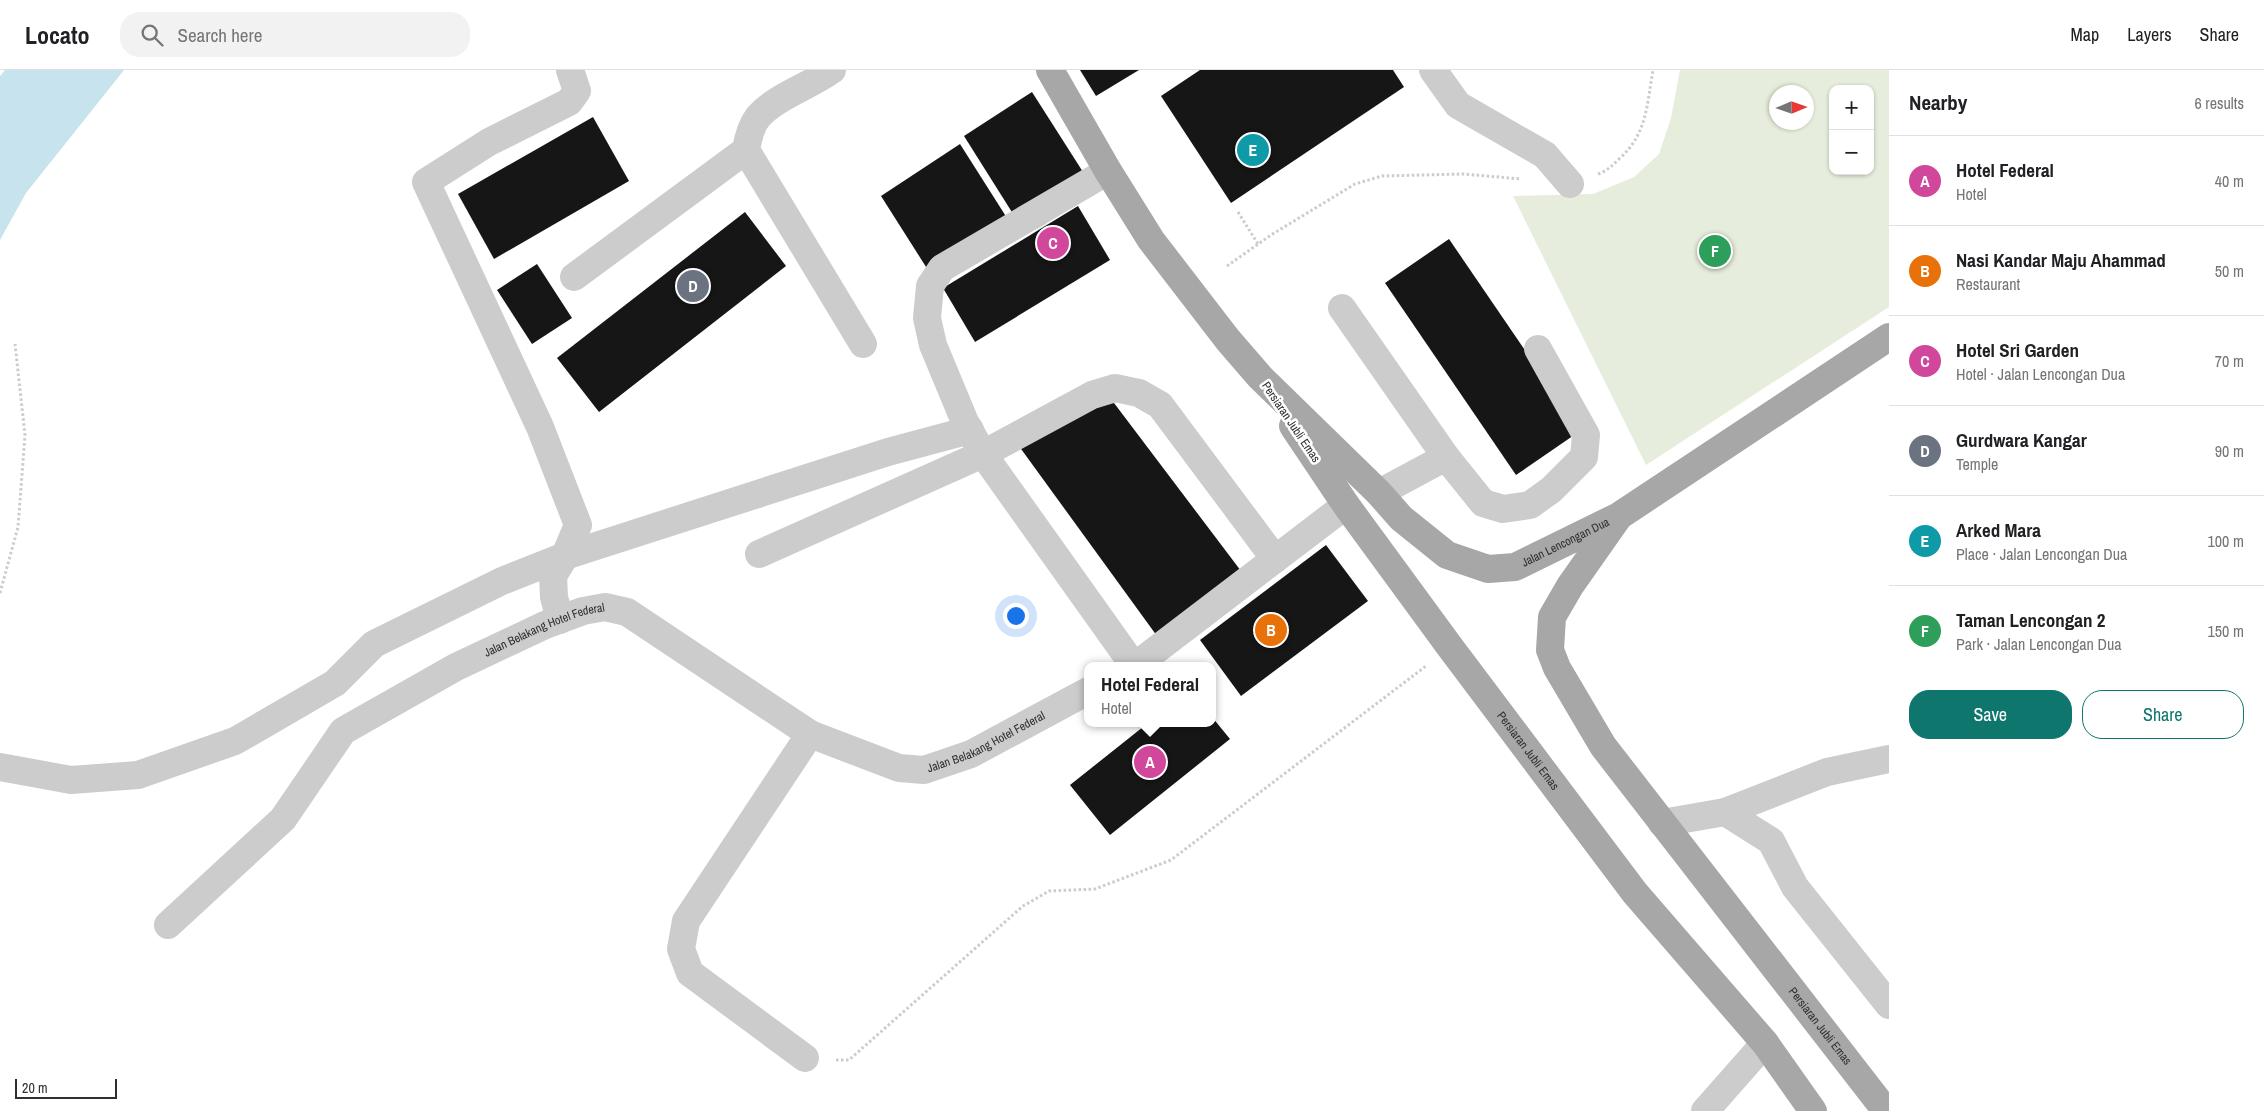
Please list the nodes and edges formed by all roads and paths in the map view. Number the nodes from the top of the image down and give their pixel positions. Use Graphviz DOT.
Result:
graph roads {
  1 [pos="570,70"];
  2 [pos="832,70"];
  3 [pos="1050,70"];
  4 [pos="1433,70"];
  5 [pos="1653,70"];
  6 [pos="746,150"];
  7 [pos="1108,171"];
  8 [pos="1522,179"];
  9 [pos="1570,184"];
  10 [pos="1238,212"];
  11 [pos="1258,244"];
  12 [pos="1227,266"];
  13 [pos="574,277"];
  14 [pos="1342,308"];
  15 [pos="1889,337"];
  16 [pos="15,344"];
  17 [pos="863,344"];
  18 [pos="1538,349"];
  19 [pos="1260,377"];
  20 [pos="968,426"];
  21 [pos="983,454"];
  22 [pos="1446,457"];
  23 [pos="1378,493"];
  24 [pos="1346,505"];
  25 [pos="1619,516"];
  26 [pos="759,554"];
  27 [pos="565,556"];
  28 [pos="1275,559"];
  29 [pos="0,593"];
  30 [pos="560,620"];
  31 [pos="1450,647"];
  32 [pos="1131,662"];
  33 [pos="1139,662"];
  34 [pos="1084,693"];
  35 [pos="810,734"];
  36 [pos="1889,759"];
  37 [pos="0,767"];
  38 [pos="1725,812"];
  39 [pos="1662,823"];
  40 [pos="168,925"];
  41 [pos="1889,1005"];
  42 [pos="1765,1043"];
  43 [pos="805,1058"];
  44 [pos="1705,1111"];
  45 [pos="1813,1111"];
  46 [pos="1886,1111"];
  1 -- 27 [label="street"];
  2 -- 6 [label="street"];
  3 -- 7 [label="main road"];
  4 -- 9 [label="street"];
  5 -- 9 [label="path"];
  6 -- 13 [label="street"];
  6 -- 17 [label="street"];
  7 -- 19 [label="main road"];
  7 -- 20 [label="street"];
  8 -- 11 [label="path"];
  10 -- 11 [label="path"];
  11 -- 12 [label="path"];
  14 -- 22 [label="street"];
  15 -- 25 [label="main road, Jalan Lencongan Dua"];
  16 -- 29 [label="path"];
  18 -- 22 [label="street"];
  19 -- 23 [label="main road, Jalan Lencongan Dua"];
  19 -- 24 [label="main road, Persiaran Jubli Emas"];
  20 -- 21 [label="street"];
  20 -- 27 [label="street"];
  21 -- 26 [label="street"];
  21 -- 28 [label="street"];
  21 -- 32 [label="street"];
  22 -- 23 [label="street"];
  23 -- 25 [label="main road, Jalan Lencongan Dua"];
  24 -- 28 [label="street"];
  24 -- 31 [label="main road, Persiaran Jubli Emas"];
  25 -- 39 [label="main road, Persiaran Jubli Emas"];
  27 -- 30 [label="street"];
  27 -- 37 [label="street"];
  28 -- 33 [label="street"];
  30 -- 35 [label="street, Jalan Belakang Hotel Federal"];
  30 -- 40 [label="street, Jalan Belakang Hotel Federal"];
  31 -- 42 [label="main road, Persiaran Jubli Emas"];
  31 -- 43 [label="path"];
  34 -- 35 [label="street, Jalan Belakang Hotel Federal"];
  35 -- 43 [label="street"];
  36 -- 38 [label="street"];
  38 -- 39 [label="street"];
  38 -- 41 [label="street"];
  39 -- 46 [label="main road, Persiaran Jubli Emas"];
  42 -- 44 [label="street"];
  42 -- 45 [label="main road, Persiaran Jubli Emas"];
}
